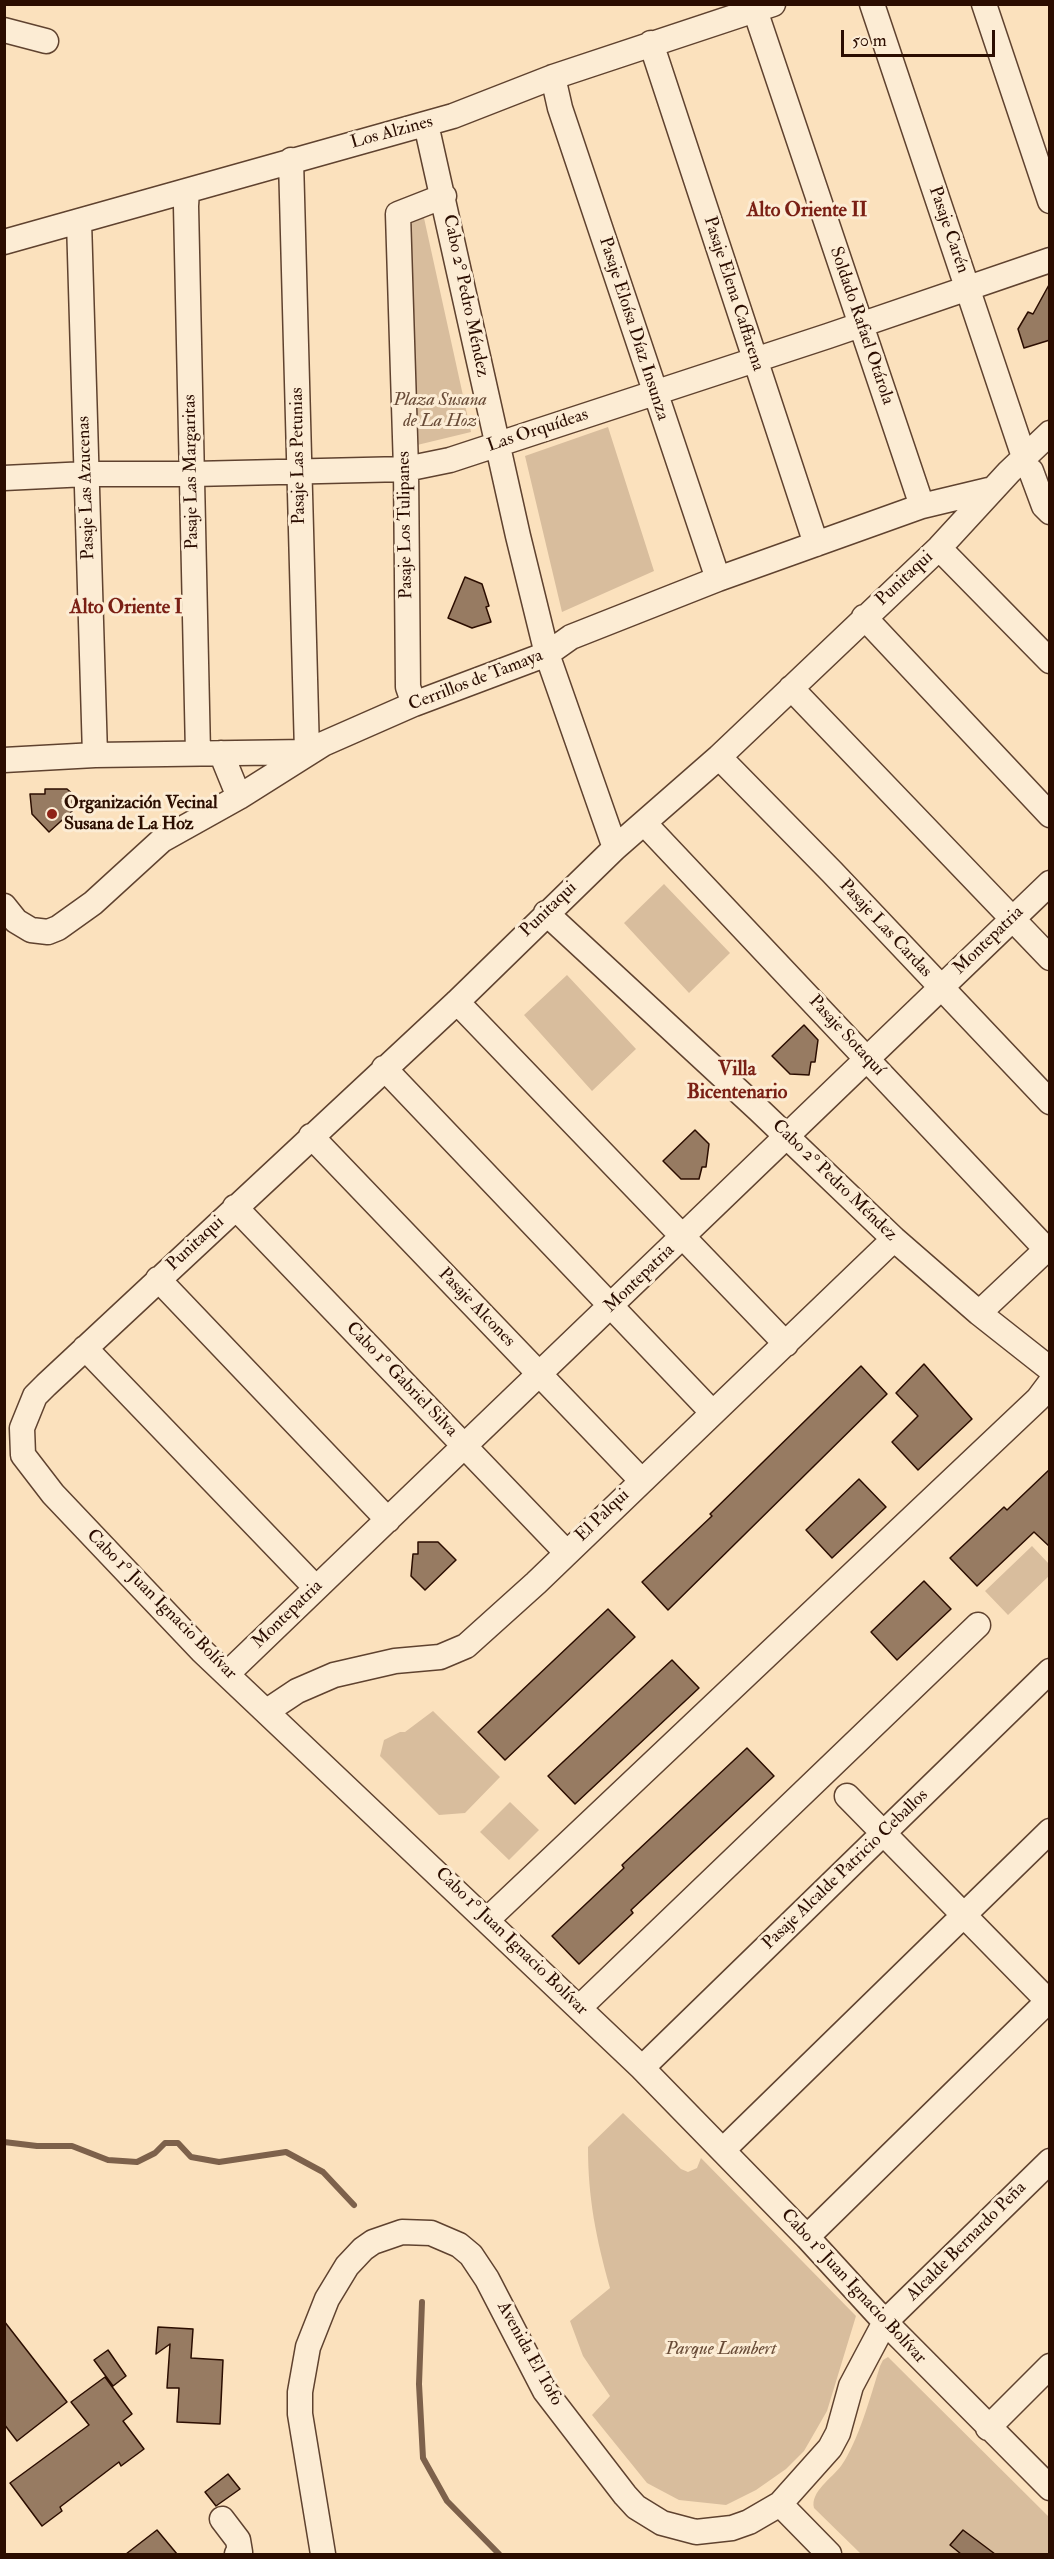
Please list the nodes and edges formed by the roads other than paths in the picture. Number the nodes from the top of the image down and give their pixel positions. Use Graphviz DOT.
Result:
graph roads {
  1 [pos="872,4"];
  2 [pos="984,4"];
  3 [pos="764,7"];
  4 [pos="4,30"];
  5 [pos="46,41"];
  6 [pos="651,43"];
  7 [pos="553,77"];
  8 [pos="426,124"];
  9 [pos="291,160"];
  10 [pos="444,195"];
  11 [pos="186,198"];
  12 [pos="1050,201"];
  13 [pos="79,221"];
  14 [pos="4,242"];
  15 [pos="1050,260"];
  16 [pos="968,288"];
  17 [pos="860,324"];
  18 [pos="755,358"];
  19 [pos="655,393"];
  20 [pos="1050,433"];
  21 [pos="498,444"];
  22 [pos="406,469"];
  23 [pos="300,472"];
  24 [pos="1021,472"];
  25 [pos="87,474"];
  26 [pos="193,474"];
  27 [pos="4,478"];
  28 [pos="921,506"];
  29 [pos="1050,512"];
  30 [pos="816,544"];
  31 [pos="939,548"];
  32 [pos="718,579"];
  33 [pos="864,618"];
  34 [pos="547,654"];
  35 [pos="1050,662"];
  36 [pos="791,688"];
  37 [pos="414,704"];
  38 [pos="307,752"];
  39 [pos="209,753"];
  40 [pos="94,755"];
  41 [pos="719,757"];
  42 [pos="4,760"];
  43 [pos="239,797"];
  44 [pos="1050,815"];
  45 [pos="645,824"];
  46 [pos="615,848"];
  47 [pos="1050,883"];
  48 [pos="4,906"];
  49 [pos="546,913"];
  50 [pos="1012,920"];
  51 [pos="1050,958"];
  52 [pos="940,988"];
  53 [pos="457,1002"];
  54 [pos="868,1059"];
  55 [pos="384,1068"];
  56 [pos="1050,1102"];
  57 [pos="311,1136"];
  58 [pos="787,1137"];
  59 [pos="235,1207"];
  60 [pos="683,1238"];
  61 [pos="894,1239"];
  62 [pos="1048,1248"];
  63 [pos="158,1279"];
  64 [pos="610,1307"];
  65 [pos="979,1313"];
  66 [pos="786,1344"];
  67 [pos="85,1348"];
  68 [pos="1050,1369"];
  69 [pos="539,1375"];
  70 [pos="1050,1383"];
  71 [pos="46,1385"];
  72 [pos="712,1412"];
  73 [pos="465,1446"];
  74 [pos="641,1480"];
  75 [pos="387,1520"];
  76 [pos="566,1552"];
  77 [pos="316,1588"];
  78 [pos="978,1625"];
  79 [pos="1050,1671"];
  80 [pos="228,1673"];
  81 [pos="267,1711"];
  82 [pos="847,1796"];
  83 [pos="1050,1831"];
  84 [pos="884,1834"];
  85 [pos="964,1915"];
  86 [pos="488,1919"];
  87 [pos="1049,2001"];
  88 [pos="580,2007"];
  89 [pos="642,2068"];
  90 [pos="723,2150"];
  91 [pos="1050,2161"];
  92 [pos="807,2236"];
  93 [pos="885,2322"];
  94 [pos="1050,2366"];
  95 [pos="988,2428"];
  96 [pos="1050,2488"];
  97 [pos="780,2504"];
  98 [pos="222,2519"];
  99 [pos="237,2554"];
  100 [pos="323,2554"];
  101 [pos="829,2554"];
  1 -- 16 [label="street, Pasaje Carén"];
  2 -- 12 [label="street"];
  3 -- 6 [label="street, Los Alzines"];
  3 -- 17 [label="street, Soldado Rafael Otárola"];
  4 -- 5 [label="street"];
  6 -- 7 [label="street, Los Alzines"];
  6 -- 18 [label="street, Pasaje Elena Caffarena"];
  7 -- 8 [label="street, Los Alzines"];
  7 -- 19 [label="street, Pasaje Eloísa Díaz Insunza"];
  8 -- 9 [label="street, Los Alzines"];
  8 -- 10 [label="street, Cabo 2° Pedro Méndez"];
  9 -- 11 [label="street, Los Alzines"];
  9 -- 23 [label="street, Pasaje Las Petunias"];
  10 -- 21 [label="street, Cabo 2° Pedro Méndez"];
  10 -- 22 [label="street, Pasaje Los Tulipanes"];
  11 -- 13 [label="street, Los Alzines"];
  11 -- 26 [label="street, Pasaje Las Margaritas"];
  13 -- 14 [label="street, Los Alzines"];
  13 -- 25 [label="street, Pasaje Las Azucenas"];
  15 -- 16 [label="street, Las Orquídeas"];
  16 -- 17 [label="street, Las Orquídeas"];
  16 -- 24 [label="street, Pasaje Carén"];
  17 -- 18 [label="street, Las Orquídeas"];
  17 -- 28 [label="street, Soldado Rafael Otárola"];
  18 -- 19 [label="street, Las Orquídeas"];
  18 -- 30 [label="street, Pasaje Elena Caffarena"];
  19 -- 21 [label="street, Las Orquídeas"];
  19 -- 32 [label="street, Pasaje Eloísa Díaz Insunza"];
  20 -- 24 [label="street, Punitaqui"];
  21 -- 22 [label="street, Las Orquídeas"];
  21 -- 34 [label="street, Cabo 2° Pedro Méndez"];
  22 -- 23 [label="street, Las Orquídeas"];
  22 -- 37 [label="street, Pasaje Los Tulipanes"];
  23 -- 26 [label="street, Las Orquídeas"];
  23 -- 38 [label="street, Pasaje Las Petunias"];
  24 -- 28 [label="street, Cerrillos de Tamaya"];
  24 -- 29 [label="street, Pasaje Carén"];
  24 -- 31 [label="street, Punitaqui"];
  25 -- 26 [label="street, Las Orquídeas"];
  25 -- 27 [label="street, Las Orquídeas"];
  25 -- 40 [label="street, Pasaje Las Azucenas"];
  26 -- 39 [label="street, Pasaje Las Margaritas"];
  28 -- 30 [label="street, Cerrillos de Tamaya"];
  30 -- 32 [label="street, Cerrillos de Tamaya"];
  31 -- 33 [label="street, Punitaqui"];
  31 -- 35 [label="street"];
  32 -- 34 [label="street, Cerrillos de Tamaya"];
  33 -- 36 [label="street, Punitaqui"];
  33 -- 44 [label="street"];
  34 -- 37 [label="street, Cerrillos de Tamaya"];
  34 -- 46 [label="street, Cabo 2° Pedro Méndez"];
  36 -- 41 [label="street, Punitaqui"];
  36 -- 50 [label="street"];
  37 -- 38 [label="street, Cerrillos de Tamaya"];
  38 -- 39 [label="street"];
  38 -- 43 [label="street, Cerrillos de Tamaya"];
  39 -- 40 [label="street"];
  39 -- 43 [label="street"];
  40 -- 42 [label="street"];
  41 -- 45 [label="street, Punitaqui"];
  41 -- 52 [label="street, Pasaje Las Cardas"];
  43 -- 48 [label="street, Cerrillos de Tamaya"];
  45 -- 46 [label="street, Punitaqui"];
  45 -- 54 [label="street, Pasaje Sotaquí"];
  46 -- 49 [label="street, Punitaqui"];
  47 -- 50 [label="street, Montepatria"];
  49 -- 53 [label="street, Punitaqui"];
  49 -- 58 [label="street, Cabo 2° Pedro Méndez"];
  50 -- 51 [label="street"];
  50 -- 52 [label="street, Montepatria"];
  52 -- 54 [label="street, Montepatria"];
  52 -- 56 [label="street, Pasaje Las Cardas"];
  53 -- 55 [label="street, Punitaqui"];
  53 -- 60 [label="street"];
  54 -- 58 [label="street, Montepatria"];
  54 -- 62 [label="street, Pasaje Sotaquí"];
  55 -- 57 [label="street, Punitaqui"];
  55 -- 64 [label="street"];
  57 -- 59 [label="street, Punitaqui"];
  57 -- 69 [label="street, Pasaje Alcones"];
  58 -- 60 [label="street, Montepatria"];
  58 -- 61 [label="street, Cabo 2° Pedro Méndez"];
  59 -- 63 [label="street, Punitaqui"];
  59 -- 73 [label="street, Cabo 1° Gabriel Silva"];
  60 -- 64 [label="street, Montepatria"];
  60 -- 66 [label="street"];
  61 -- 65 [label="street, Cabo 2° Pedro Méndez"];
  61 -- 66 [label="street, El Palqui"];
  62 -- 65 [label="street"];
  63 -- 67 [label="street, Punitaqui"];
  63 -- 75 [label="street"];
  64 -- 69 [label="street, Montepatria"];
  64 -- 72 [label="street"];
  65 -- 68 [label="street, Cabo 2° Pedro Méndez"];
  66 -- 72 [label="street, El Palqui"];
  67 -- 71 [label="street, Punitaqui"];
  67 -- 77 [label="street"];
  69 -- 73 [label="street, Montepatria"];
  69 -- 74 [label="street, Pasaje Alcones"];
  70 -- 86 [label="street"];
  71 -- 80 [label="street, Cabo 1° Juan Ignacio Bolívar"];
  72 -- 74 [label="street, El Palqui"];
  73 -- 75 [label="street, Montepatria"];
  73 -- 76 [label="street, Cabo 1° Gabriel Silva"];
  74 -- 76 [label="street, El Palqui"];
  75 -- 77 [label="street, Montepatria"];
  76 -- 81 [label="street, El Palqui"];
  77 -- 80 [label="street, Montepatria"];
  78 -- 88 [label="street"];
  79 -- 84 [label="street, Pasaje Alcalde Patricio Ceballos"];
  80 -- 81 [label="street, Cabo 1° Juan Ignacio Bolívar"];
  81 -- 86 [label="street, Cabo 1° Juan Ignacio Bolívar"];
  82 -- 84 [label="street"];
  83 -- 85 [label="street"];
  84 -- 85 [label="street"];
  84 -- 89 [label="street, Pasaje Alcalde Patricio Ceballos"];
  85 -- 87 [label="street"];
  85 -- 90 [label="street"];
  86 -- 88 [label="street, Cabo 1° Juan Ignacio Bolívar"];
  87 -- 92 [label="street"];
  88 -- 89 [label="street, Cabo 1° Juan Ignacio Bolívar"];
  89 -- 90 [label="street, Cabo 1° Juan Ignacio Bolívar"];
  90 -- 92 [label="street, Cabo 1° Juan Ignacio Bolívar"];
  91 -- 93 [label="street, Alcalde Bernardo Peña"];
  92 -- 93 [label="street, Cabo 1° Juan Ignacio Bolívar"];
  93 -- 95 [label="street, Cabo 1° Juan Ignacio Bolívar"];
  93 -- 97 [label="street, Avenida El Tofo"];
  94 -- 95 [label="street"];
  95 -- 96 [label="street, Cabo 1° Juan Ignacio Bolívar"];
  97 -- 100 [label="street, Avenida El Tofo"];
  97 -- 101 [label="street"];
  98 -- 99 [label="street"];
}
